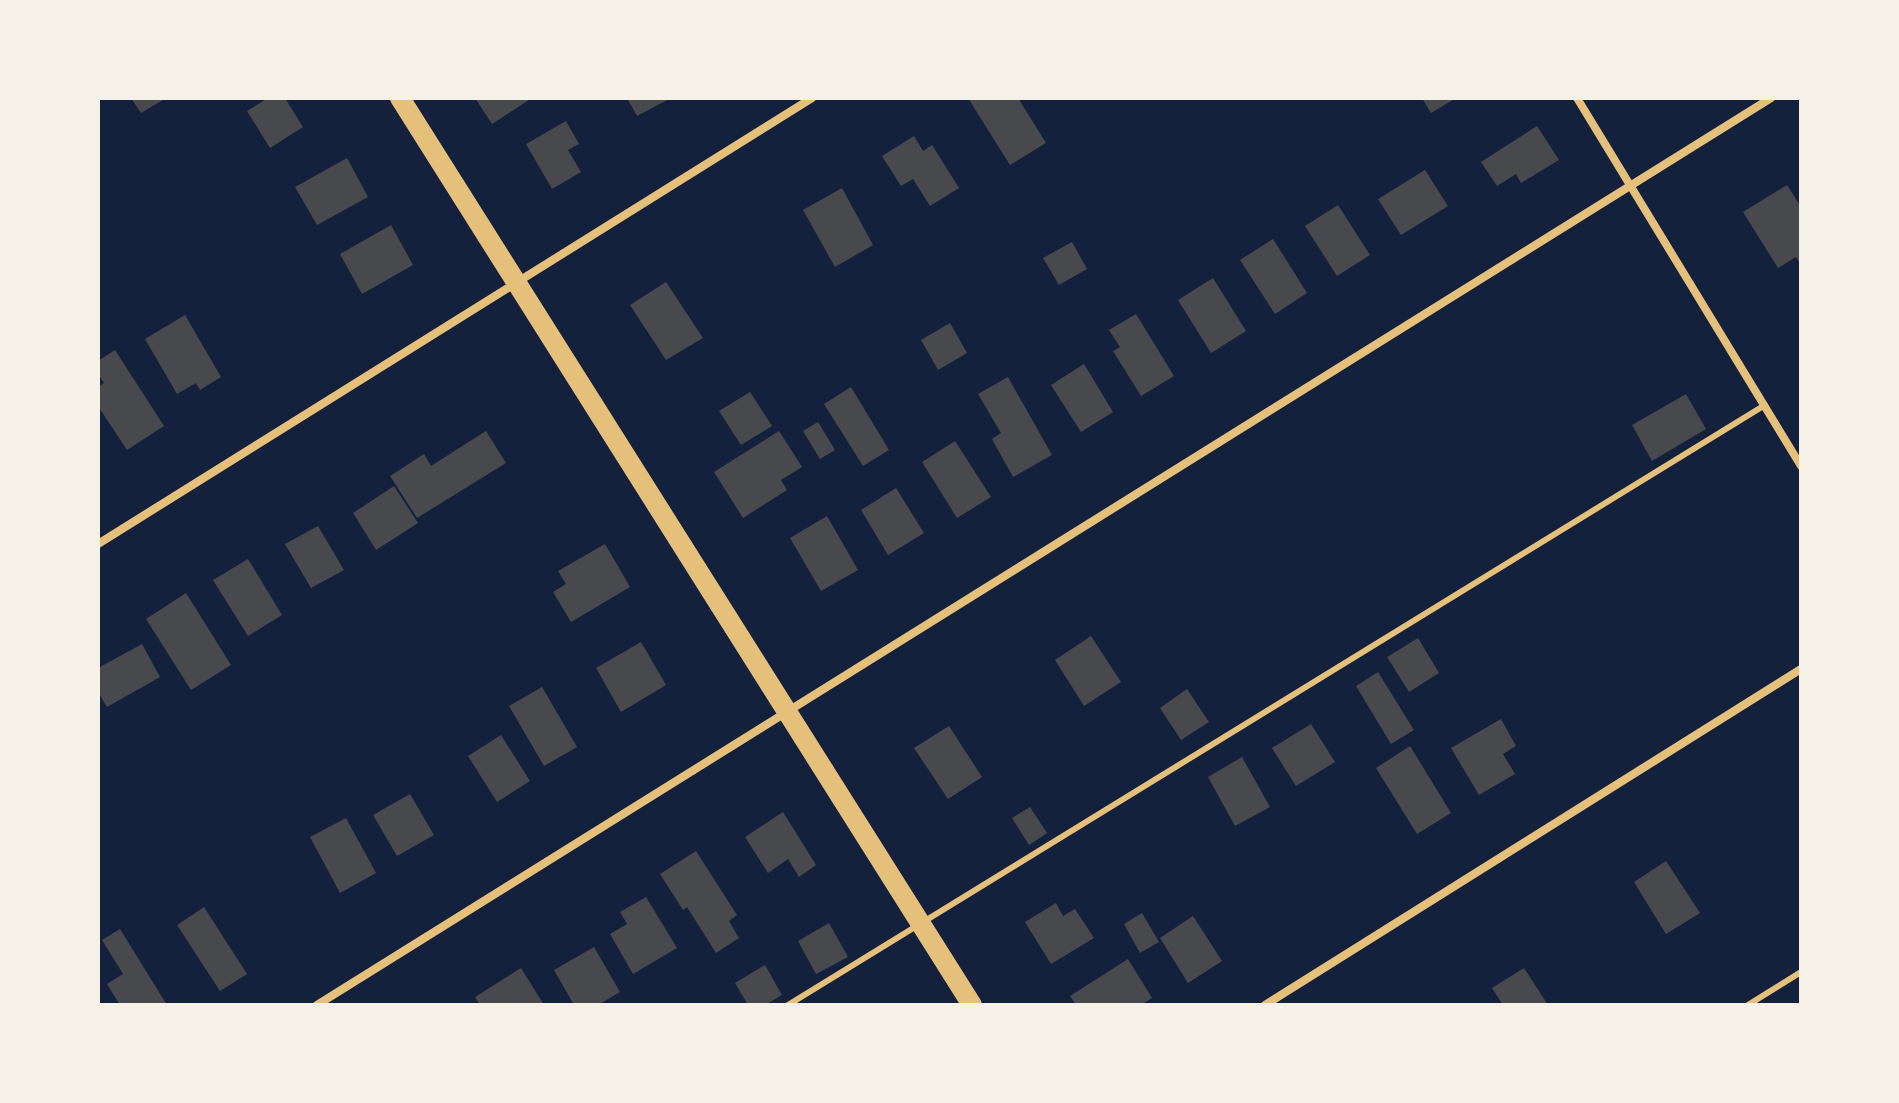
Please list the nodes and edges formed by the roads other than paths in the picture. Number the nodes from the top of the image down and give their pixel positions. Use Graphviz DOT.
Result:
graph roads {
  1 [pos="400,98"];
  2 [pos="812,98"];
  3 [pos="1577,98"];
  4 [pos="1771,98"];
  5 [pos="1629,187"];
  6 [pos="517,283"];
  7 [pos="1765,405"];
  8 [pos="1801,466"];
  9 [pos="98,544"];
  10 [pos="1801,669"];
  11 [pos="787,713"];
  12 [pos="920,922"];
  13 [pos="1801,972"];
  14 [pos="317,1005"];
  15 [pos="788,1005"];
  16 [pos="972,1005"];
  17 [pos="1265,1005"];
  18 [pos="1748,1005"];
  1 -- 6 [label="main road"];
  2 -- 6 [label="street"];
  3 -- 5 [label="street"];
  4 -- 5 [label="street"];
  5 -- 7 [label="street"];
  5 -- 11 [label="street"];
  6 -- 9 [label="street"];
  6 -- 11 [label="main road"];
  7 -- 8 [label="street"];
  7 -- 12 [label="lane"];
  10 -- 17 [label="street"];
  11 -- 12 [label="main road"];
  11 -- 14 [label="street"];
  12 -- 15 [label="lane"];
  12 -- 16 [label="main road"];
  13 -- 18 [label="lane"];
}
